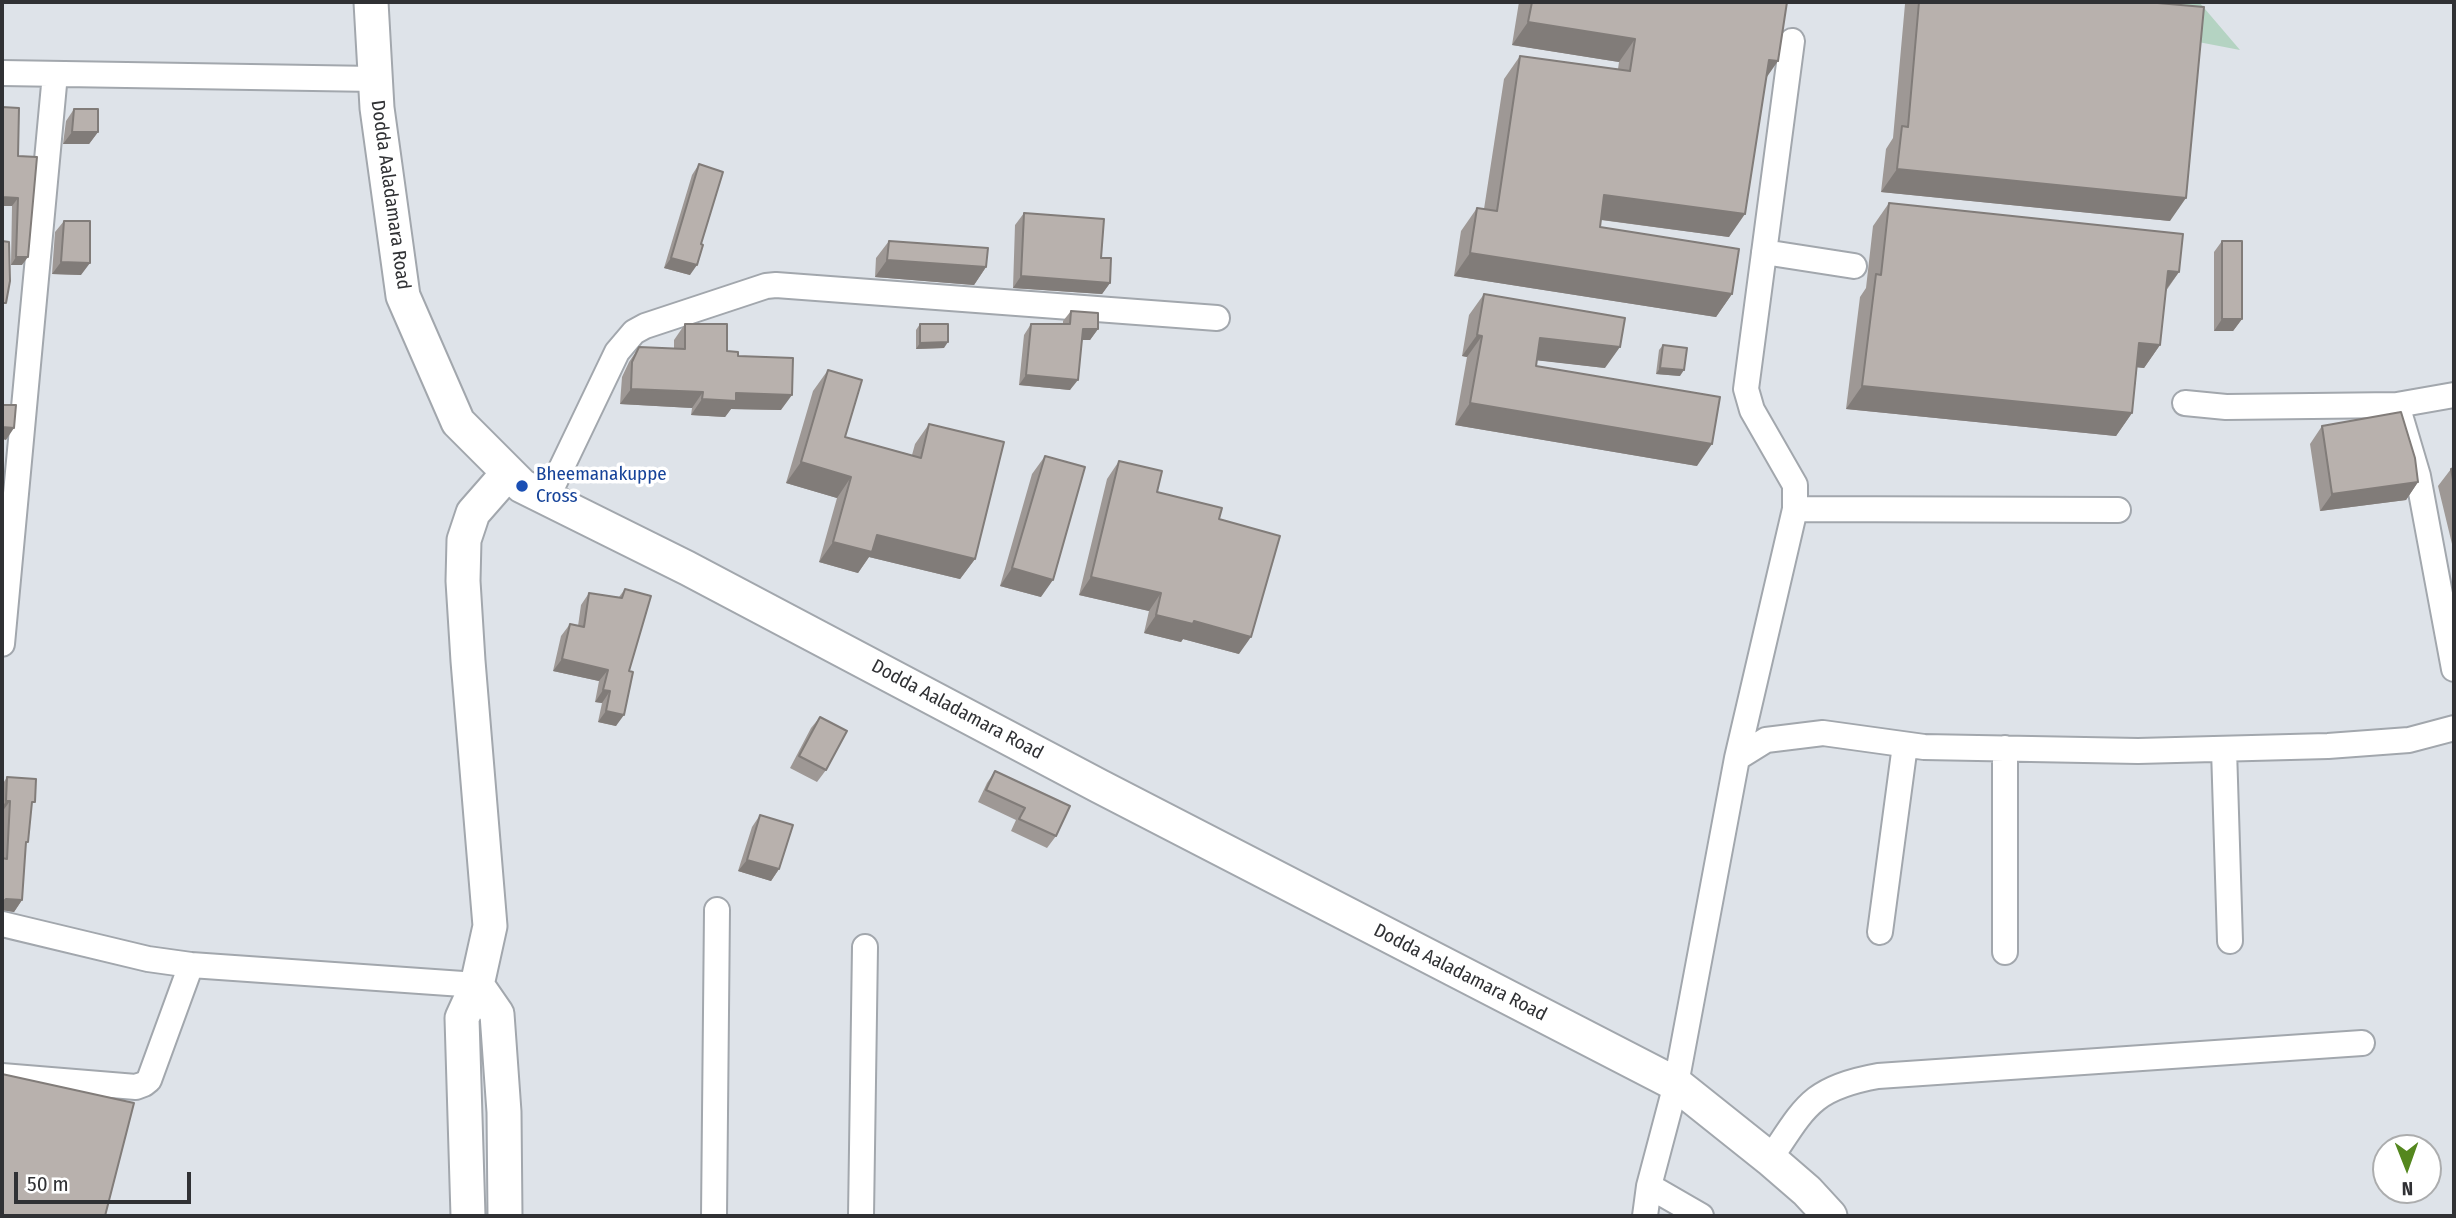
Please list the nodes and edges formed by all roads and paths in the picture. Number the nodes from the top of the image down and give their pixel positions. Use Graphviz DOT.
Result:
graph roads {
  1 [pos="371,2"];
  2 [pos="1792,41"];
  3 [pos="2,73"];
  4 [pos="55,74"];
  5 [pos="375,79"];
  6 [pos="1764,252"];
  7 [pos="1854,266"];
  8 [pos="1217,318"];
  9 [pos="2454,395"];
  10 [pos="2185,403"];
  11 [pos="2397,405"];
  12 [pos="508,473"];
  13 [pos="547,498"];
  14 [pos="1796,509"];
  15 [pos="2118,510"];
  16 [pos="2,644"];
  17 [pos="2454,669"];
  18 [pos="2454,728"];
  19 [pos="1905,745"];
  20 [pos="2004,748"];
  21 [pos="2224,748"];
  22 [pos="1737,758"];
  23 [pos="717,910"];
  24 [pos="2,924"];
  25 [pos="1880,932"];
  26 [pos="2230,940"];
  27 [pos="865,947"];
  28 [pos="2005,952"];
  29 [pos="191,965"];
  30 [pos="477,985"];
  31 [pos="2362,1043"];
  32 [pos="2,1076"];
  33 [pos="1676,1084"];
  34 [pos="1770,1159"];
  35 [pos="1649,1186"];
  36 [pos="468,1216"];
  37 [pos="505,1216"];
  38 [pos="714,1216"];
  39 [pos="861,1216"];
  40 [pos="1645,1216"];
  41 [pos="1701,1216"];
  42 [pos="1830,1216"];
  1 -- 5 [label="main road, Dodda Aaladamara Road"];
  2 -- 6 [label="street"];
  3 -- 4 [label="street"];
  4 -- 5 [label="street"];
  4 -- 16 [label="street"];
  5 -- 12 [label="main road, Dodda Aaladamara Road"];
  6 -- 7 [label="street"];
  6 -- 14 [label="street"];
  8 -- 13 [label="street"];
  9 -- 11 [label="street"];
  10 -- 11 [label="street"];
  11 -- 17 [label="street"];
  12 -- 13 [label="main road, Dodda Aaladamara Road"];
  12 -- 30 [label="main road"];
  13 -- 33 [label="main road, Dodda Aaladamara Road"];
  14 -- 15 [label="street"];
  14 -- 22 [label="street"];
  18 -- 21 [label="street"];
  19 -- 20 [label="street"];
  19 -- 22 [label="street"];
  19 -- 25 [label="street"];
  20 -- 21 [label="street"];
  20 -- 28 [label="street"];
  21 -- 26 [label="street"];
  22 -- 33 [label="street"];
  23 -- 38 [label="street"];
  24 -- 29 [label="street"];
  27 -- 39 [label="street"];
  29 -- 30 [label="street"];
  29 -- 32 [label="street"];
  30 -- 36 [label="main road"];
  30 -- 37 [label="main road"];
  31 -- 34 [label="street"];
  33 -- 34 [label="main road, Dodda Aaladamara Road"];
  33 -- 35 [label="street"];
  34 -- 42 [label="main road, Dodda Aaladamara Road"];
  35 -- 40 [label="street"];
  35 -- 41 [label="street"];
}
